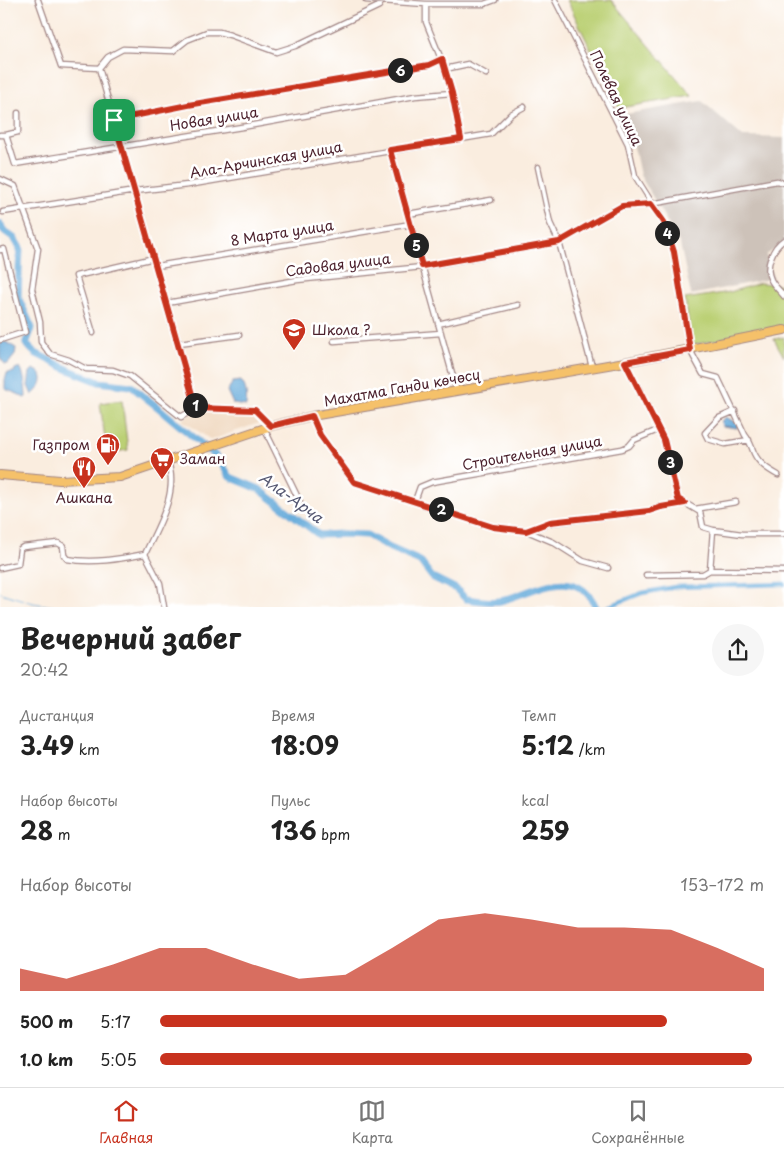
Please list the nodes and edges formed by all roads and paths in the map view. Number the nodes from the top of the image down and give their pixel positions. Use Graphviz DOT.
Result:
graph roads {
  1 [pos="38,0"];
  2 [pos="366,0"];
  3 [pos="495,0"];
  4 [pos="555,0"];
  5 [pos="382,1"];
  6 [pos="426,4"];
  7 [pos="442,59"];
  8 [pos="99,68"];
  9 [pos="445,69"];
  10 [pos="486,74"];
  11 [pos="452,93"];
  12 [pos="524,107"];
  13 [pos="18,113"];
  14 [pos="114,120"];
  15 [pos="0,135"];
  16 [pos="6,135"];
  17 [pos="461,139"];
  18 [pos="122,145"];
  19 [pos="390,150"];
  20 [pos="538,167"];
  21 [pos="0,179"];
  22 [pos="784,183"];
  23 [pos="135,190"];
  24 [pos="491,200"];
  25 [pos="651,204"];
  26 [pos="23,208"];
  27 [pos="4,212"];
  28 [pos="408,214"];
  29 [pos="411,224"];
  30 [pos="784,240"];
  31 [pos="559,242"];
  32 [pos="2,251"];
  33 [pos="154,258"];
  34 [pos="156,266"];
  35 [pos="422,266"];
  36 [pos="784,296"];
  37 [pos="167,302"];
  38 [pos="518,305"];
  39 [pos="438,324"];
  40 [pos="784,330"];
  41 [pos="93,333"];
  42 [pos="441,333"];
  43 [pos="239,335"];
  44 [pos="0,340"];
  45 [pos="334,341"];
  46 [pos="179,343"];
  47 [pos="690,350"];
  48 [pos="625,362"];
  49 [pos="592,368"];
  50 [pos="457,391"];
  51 [pos="196,408"];
  52 [pos="734,412"];
  53 [pos="312,416"];
  54 [pos="267,427"];
  55 [pos="658,430"];
  56 [pos="750,440"];
  57 [pos="168,462"];
  58 [pos="0,475"];
  59 [pos="778,475"];
  60 [pos="415,500"];
  61 [pos="300,502"];
  62 [pos="736,502"];
  63 [pos="685,503"];
  64 [pos="695,509"];
  65 [pos="713,530"];
  66 [pos="526,531"];
  67 [pos="784,534"];
  68 [pos="145,554"];
  69 [pos="0,568"];
  70 [pos="608,568"];
  71 [pos="710,570"];
  72 [pos="784,571"];
  73 [pos="646,575"];
  74 [pos="164,607"];
  1 -- 8 [label="street"];
  2 -- 5 [label="street"];
  3 -- 6 [label="street"];
  4 -- 25 [label="street, Полевая улица"];
  5 -- 6 [label="street"];
  5 -- 8 [label="street"];
  6 -- 7 [label="street"];
  7 -- 9 [label="street"];
  7 -- 14 [label="street"];
  8 -- 14 [label="street"];
  9 -- 10 [label="street"];
  9 -- 11 [label="street"];
  11 -- 17 [label="street"];
  11 -- 18 [label="street, Новая улица"];
  12 -- 17 [label="street, Ала-Арчинская улица"];
  13 -- 16 [label="street"];
  14 -- 18 [label="street"];
  15 -- 16 [label="street"];
  16 -- 18 [label="street, Новая улица"];
  17 -- 19 [label="street, Ала-Арчинская улица"];
  18 -- 23 [label="street"];
  19 -- 23 [label="street, Ала-Арчинская улица"];
  19 -- 28 [label="street"];
  20 -- 31 [label="street"];
  21 -- 26 [label="street"];
  22 -- 25 [label="street, Садовая улица"];
  23 -- 26 [label="street, Ала-Арчинская улица"];
  23 -- 33 [label="street"];
  24 -- 28 [label="street"];
  25 -- 31 [label="street, Садовая улица"];
  25 -- 47 [label="street, Полевая улица"];
  26 -- 27 [label="street, Ала-Арчинская улица"];
  26 -- 51 [label="street"];
  28 -- 29 [label="street"];
  29 -- 34 [label="street, 8 Марта улица"];
  29 -- 35 [label="street"];
  30 -- 36 [label="street"];
  31 -- 35 [label="street, Садовая улица"];
  31 -- 49 [label="street"];
  32 -- 44 [label="street"];
  33 -- 34 [label="street"];
  33 -- 41 [label="street"];
  34 -- 37 [label="street"];
  35 -- 37 [label="street, Садовая улица"];
  35 -- 39 [label="street"];
  37 -- 46 [label="street"];
  38 -- 39 [label="street"];
  39 -- 42 [label="street"];
  40 -- 47 [label="main road, Махатма Ганди көчөсү"];
  42 -- 45 [label="street"];
  42 -- 50 [label="street"];
  43 -- 46 [label="street"];
  46 -- 51 [label="street"];
  47 -- 48 [label="main road, Махатма Ганди көчөсү"];
  47 -- 52 [label="street, Полевая улица"];
  48 -- 49 [label="main road, Махатма Ганди көчөсү"];
  48 -- 55 [label="street"];
  49 -- 50 [label="main road, Махатма Ганди көчөсү"];
  50 -- 53 [label="main road, Махатма Ганди көчөсү"];
  51 -- 54 [label="street"];
  52 -- 56 [label="street, Полевая улица"];
  52 -- 56 [label="street"];
  53 -- 54 [label="main road, Махатма Ганди көчөсү"];
  53 -- 60 [label="street"];
  54 -- 57 [label="main road, Махатма Ганди көчөсү"];
  54 -- 61 [label="street"];
  55 -- 60 [label="street, Строительная улица"];
  55 -- 63 [label="street"];
  56 -- 59 [label="street, Полевая улица"];
  57 -- 58 [label="main road, Махатма Ганди көчөсү"];
  57 -- 68 [label="street"];
  60 -- 66 [label="street"];
  62 -- 64 [label="street"];
  63 -- 64 [label="street"];
  63 -- 66 [label="street"];
  64 -- 65 [label="street"];
  65 -- 67 [label="street"];
  65 -- 71 [label="street"];
  66 -- 70 [label="street"];
  68 -- 69 [label="street"];
  68 -- 74 [label="street"];
  71 -- 72 [label="street"];
  71 -- 73 [label="street"];
}
